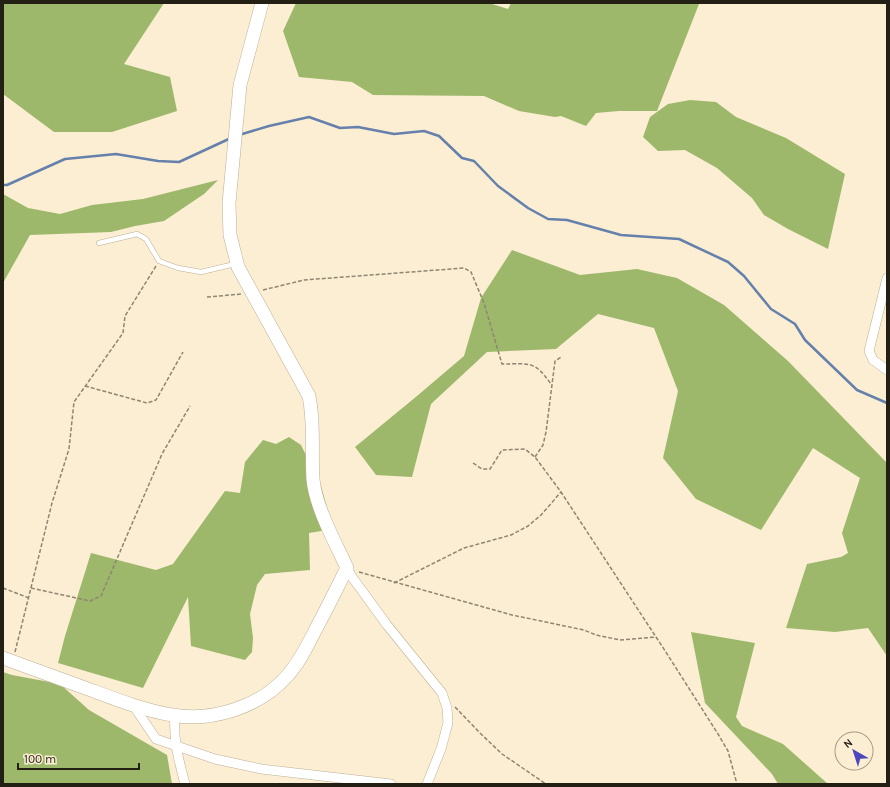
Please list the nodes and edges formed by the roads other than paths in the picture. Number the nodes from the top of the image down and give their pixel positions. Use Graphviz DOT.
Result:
graph roads {
  1 [pos="262,3"];
  2 [pos="98,243"];
  3 [pos="237,264"];
  4 [pos="887,278"];
  5 [pos="887,370"];
  6 [pos="347,568"];
  7 [pos="8,660"];
  8 [pos="133,705"];
  9 [pos="175,716"];
  10 [pos="175,746"];
  11 [pos="185,784"];
  12 [pos="391,784"];
  13 [pos="427,784"];
  1 -- 3 [label="street"];
  2 -- 3 [label="lane"];
  3 -- 6 [label="street"];
  4 -- 5 [label="street"];
  6 -- 9 [label="street"];
  6 -- 13 [label="street"];
  7 -- 8 [label="street"];
  8 -- 9 [label="street"];
  8 -- 10 [label="street"];
  9 -- 10 [label="street"];
  10 -- 11 [label="street"];
  10 -- 12 [label="street"];
}
